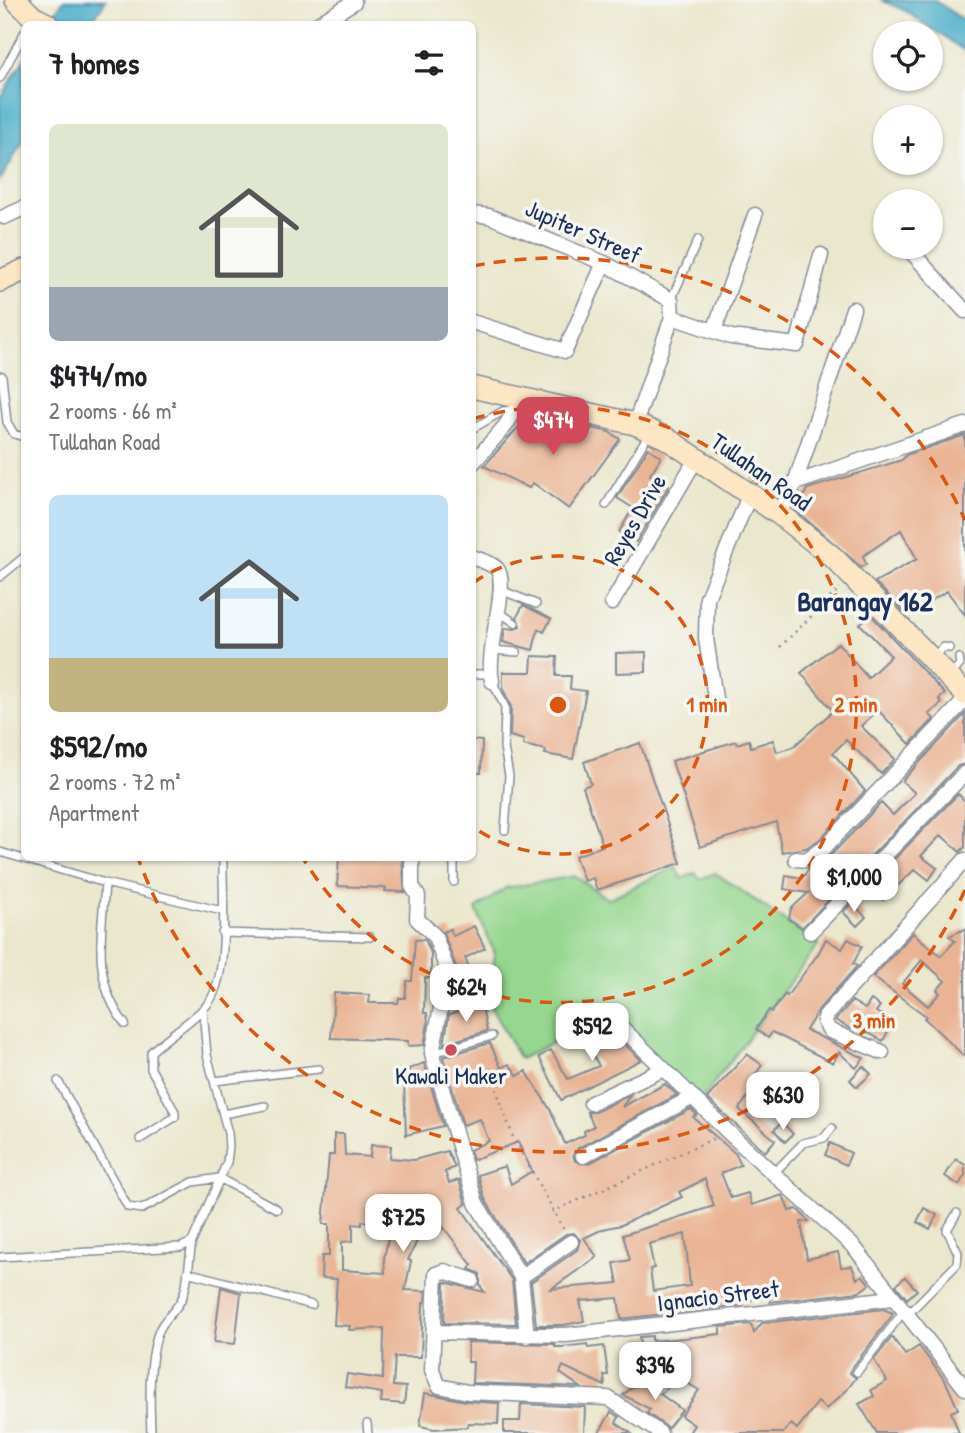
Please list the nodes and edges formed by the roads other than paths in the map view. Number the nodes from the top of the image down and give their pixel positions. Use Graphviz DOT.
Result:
graph roads {
  1 [pos="16,0"];
  2 [pos="354,2"];
  3 [pos="32,21"];
  4 [pos="323,21"];
  5 [pos="21,45"];
  6 [pos="0,78"];
  7 [pos="21,209"];
  8 [pos="476,214"];
  9 [pos="755,215"];
  10 [pos="4,217"];
  11 [pos="698,240"];
  12 [pos="821,255"];
  13 [pos="918,259"];
  14 [pos="604,263"];
  15 [pos="21,271"];
  16 [pos="0,281"];
  17 [pos="671,300"];
  18 [pos="853,309"];
  19 [pos="965,311"];
  20 [pos="672,317"];
  21 [pos="476,323"];
  22 [pos="714,331"];
  23 [pos="2,376"];
  24 [pos="476,388"];
  25 [pos="519,404"];
  26 [pos="965,425"];
  27 [pos="476,427"];
  28 [pos="642,427"];
  29 [pos="21,436"];
  30 [pos="476,459"];
  31 [pos="696,459"];
  32 [pos="795,483"];
  33 [pos="749,495"];
  34 [pos="606,505"];
  35 [pos="779,514"];
  36 [pos="476,558"];
  37 [pos="21,559"];
  38 [pos="0,578"];
  39 [pos="503,592"];
  40 [pos="612,603"];
  41 [pos="536,604"];
  42 [pos="498,611"];
  43 [pos="515,623"];
  44 [pos="491,650"];
  45 [pos="517,652"];
  46 [pos="959,658"];
  47 [pos="476,675"];
  48 [pos="491,677"];
  49 [pos="950,678"];
  50 [pos="965,694"];
  51 [pos="965,700"];
  52 [pos="716,705"];
  53 [pos="965,773"];
  54 [pos="505,830"];
  55 [pos="0,852"];
  56 [pos="21,858"];
  57 [pos="796,859"];
  58 [pos="965,860"];
  59 [pos="30,861"];
  60 [pos="223,861"];
  61 [pos="412,861"];
  62 [pos="454,861"];
  63 [pos="454,882"];
  64 [pos="105,883"];
  65 [pos="222,911"];
  66 [pos="810,932"];
  67 [pos="222,933"];
  68 [pos="370,937"];
  69 [pos="203,1010"];
  70 [pos="617,1023"];
  71 [pos="125,1024"];
  72 [pos="492,1036"];
  73 [pos="882,1052"];
  74 [pos="432,1053"];
  75 [pos="319,1069"];
  76 [pos="664,1069"];
  77 [pos="58,1081"];
  78 [pos="214,1081"];
  79 [pos="693,1097"];
  80 [pos="591,1103"];
  81 [pos="265,1106"];
  82 [pos="223,1114"];
  83 [pos="832,1128"];
  84 [pos="140,1139"];
  85 [pos="583,1156"];
  86 [pos="773,1174"];
  87 [pos="219,1178"];
  88 [pos="277,1209"];
  89 [pos="957,1213"];
  90 [pos="192,1242"];
  91 [pos="571,1242"];
  92 [pos="0,1256"];
  93 [pos="187,1272"];
  94 [pos="521,1277"];
  95 [pos="472,1280"];
  96 [pos="893,1298"];
  97 [pos="312,1305"];
  98 [pos="906,1313"];
  99 [pos="433,1332"];
  100 [pos="527,1336"];
  101 [pos="857,1372"];
  102 [pos="965,1388"];
  103 [pos="367,1424"];
  104 [pos="151,1433"];
  105 [pos="368,1433"];
  106 [pos="660,1433"];
  1 -- 3 [label="main road"];
  2 -- 4 [label="street"];
  5 -- 6 [label="lane"];
  7 -- 10 [label="street"];
  8 -- 14 [label="street, Jupiter Streef"];
  9 -- 22 [label="street"];
  11 -- 17 [label="lane"];
  12 -- 22 [label="street"];
  13 -- 19 [label="street"];
  14 -- 17 [label="street, Jupiter Streef"];
  14 -- 21 [label="street"];
  15 -- 16 [label="main road"];
  17 -- 20 [label="street"];
  18 -- 32 [label="street"];
  20 -- 22 [label="street"];
  20 -- 28 [label="street"];
  23 -- 29 [label="lane"];
  24 -- 25 [label="main road, Tullahan Road"];
  25 -- 27 [label="lane"];
  25 -- 28 [label="main road, Tullahan Road"];
  25 -- 30 [label="street"];
  26 -- 32 [label="street"];
  28 -- 31 [label="main road, Tullahan Road"];
  28 -- 34 [label="lane"];
  31 -- 33 [label="main road, Tullahan Road"];
  31 -- 40 [label="street, Reyes Drive"];
  32 -- 35 [label="street"];
  33 -- 35 [label="main road, Tullahan Road"];
  33 -- 52 [label="street"];
  35 -- 49 [label="main road, Tullahan Road"];
  36 -- 39 [label="street"];
  37 -- 38 [label="lane"];
  39 -- 41 [label="lane"];
  39 -- 42 [label="street"];
  42 -- 43 [label="lane"];
  42 -- 44 [label="street"];
  44 -- 45 [label="lane"];
  44 -- 48 [label="street"];
  46 -- 49 [label="lane"];
  47 -- 48 [label="lane"];
  48 -- 54 [label="lane"];
  49 -- 50 [label="main road, Tullahan Road"];
  51 -- 57 [label="street"];
  53 -- 66 [label="street"];
  55 -- 56 [label="lane"];
  58 -- 73 [label="street"];
  59 -- 64 [label="lane"];
  60 -- 65 [label="lane"];
  61 -- 74 [label="street"];
  62 -- 63 [label="lane"];
  64 -- 65 [label="lane"];
  64 -- 71 [label="lane"];
  65 -- 67 [label="lane"];
  67 -- 68 [label="lane"];
  67 -- 69 [label="lane"];
  69 -- 78 [label="lane"];
  69 -- 84 [label="lane"];
  70 -- 76 [label="street"];
  72 -- 74 [label="lane"];
  74 -- 94 [label="street"];
  75 -- 78 [label="lane"];
  76 -- 79 [label="street"];
  76 -- 80 [label="street"];
  77 -- 87 [label="lane"];
  78 -- 82 [label="lane"];
  79 -- 85 [label="street"];
  79 -- 86 [label="street"];
  81 -- 82 [label="lane"];
  82 -- 87 [label="lane"];
  83 -- 86 [label="lane"];
  86 -- 96 [label="street"];
  87 -- 88 [label="lane"];
  87 -- 90 [label="lane"];
  89 -- 98 [label="lane"];
  90 -- 92 [label="lane"];
  90 -- 93 [label="lane"];
  91 -- 94 [label="street"];
  93 -- 97 [label="lane"];
  93 -- 104 [label="lane"];
  94 -- 100 [label="street"];
  95 -- 99 [label="street"];
  96 -- 98 [label="street"];
  96 -- 100 [label="street, Ignacio Street"];
  98 -- 101 [label="lane"];
  98 -- 102 [label="street"];
  99 -- 100 [label="street, Ignacio Street"];
  99 -- 106 [label="street"];
  103 -- 105 [label="lane"];
}
